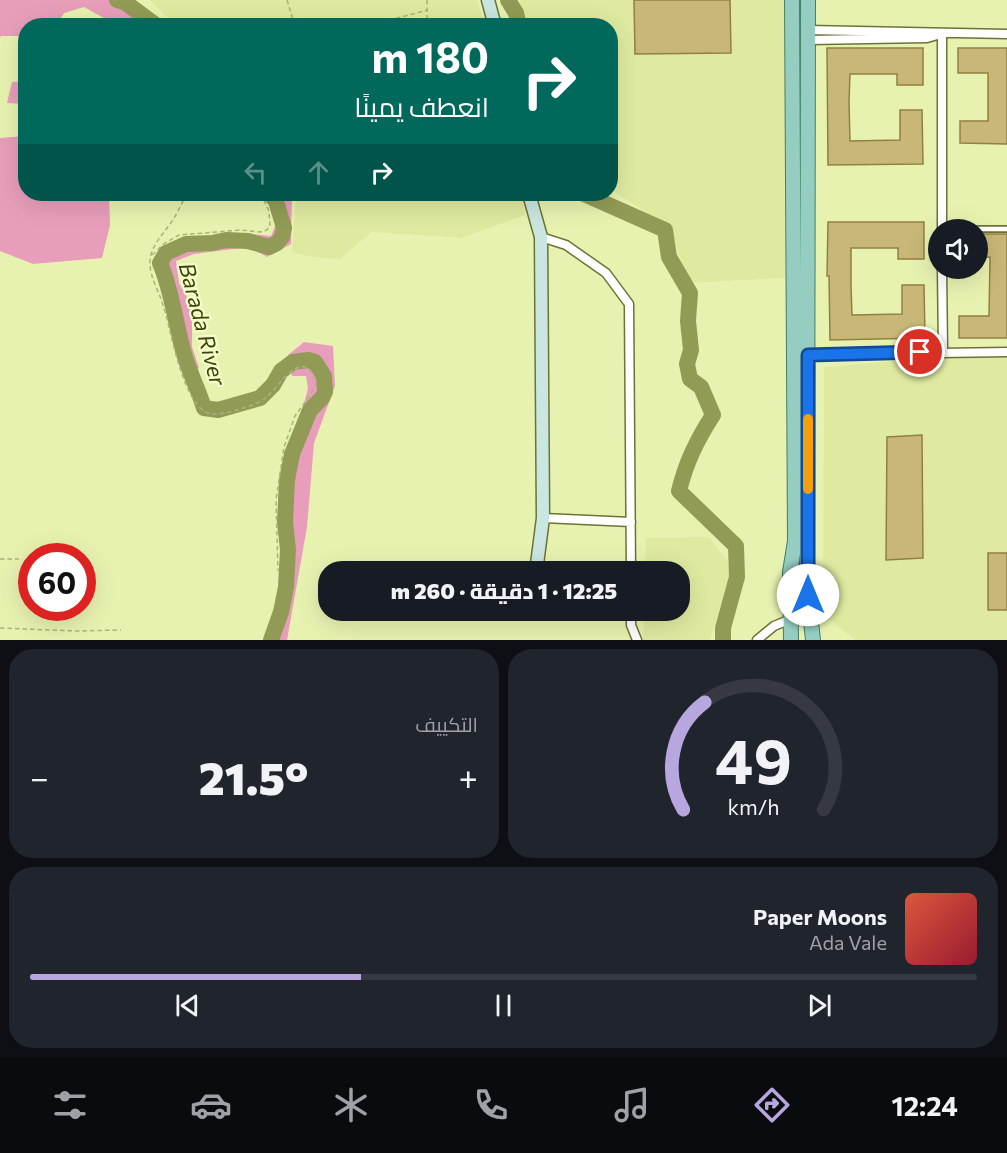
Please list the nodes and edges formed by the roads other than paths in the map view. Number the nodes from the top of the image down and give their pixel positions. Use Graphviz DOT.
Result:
graph roads {
  1 [pos="488,0"];
  2 [pos="496,0"];
  3 [pos="792,0"];
  4 [pos="808,0"];
  5 [pos="493,18"];
  6 [pos="500,18"];
  7 [pos="942,34"];
  8 [pos="1007,34"];
  9 [pos="808,35"];
  10 [pos="531,201"];
  11 [pos="942,219"];
  12 [pos="988,229"];
  13 [pos="1007,229"];
  14 [pos="541,237"];
  15 [pos="942,279"];
  16 [pos="943,352"];
  17 [pos="1007,352"];
  18 [pos="808,355"];
  19 [pos="543,518"];
  20 [pos="631,522"];
  21 [pos="537,561"];
  22 [pos="631,561"];
  23 [pos="790,619"];
  24 [pos="631,621"];
  25 [pos="637,640"];
  26 [pos="758,640"];
  27 [pos="791,640"];
  28 [pos="813,640"];
  1 -- 5 [label="street"];
  2 -- 6 [label="street"];
  3 -- 23 [label="main road"];
  4 -- 9 [label="main road"];
  7 -- 8 [label="street"];
  7 -- 9 [label="street"];
  7 -- 11 [label="street"];
  9 -- 18 [label="main road"];
  10 -- 14 [label="street"];
  12 -- 13 [label="lane"];
  14 -- 19 [label="street"];
  14 -- 20 [label="street"];
  15 -- 16 [label="street"];
  16 -- 17 [label="street"];
  16 -- 18 [label="street"];
  18 -- 28 [label="main road"];
  19 -- 20 [label="street"];
  19 -- 21 [label="street"];
  20 -- 22 [label="street"];
  23 -- 26 [label="street"];
  23 -- 27 [label="main road"];
  24 -- 25 [label="street"];
}
